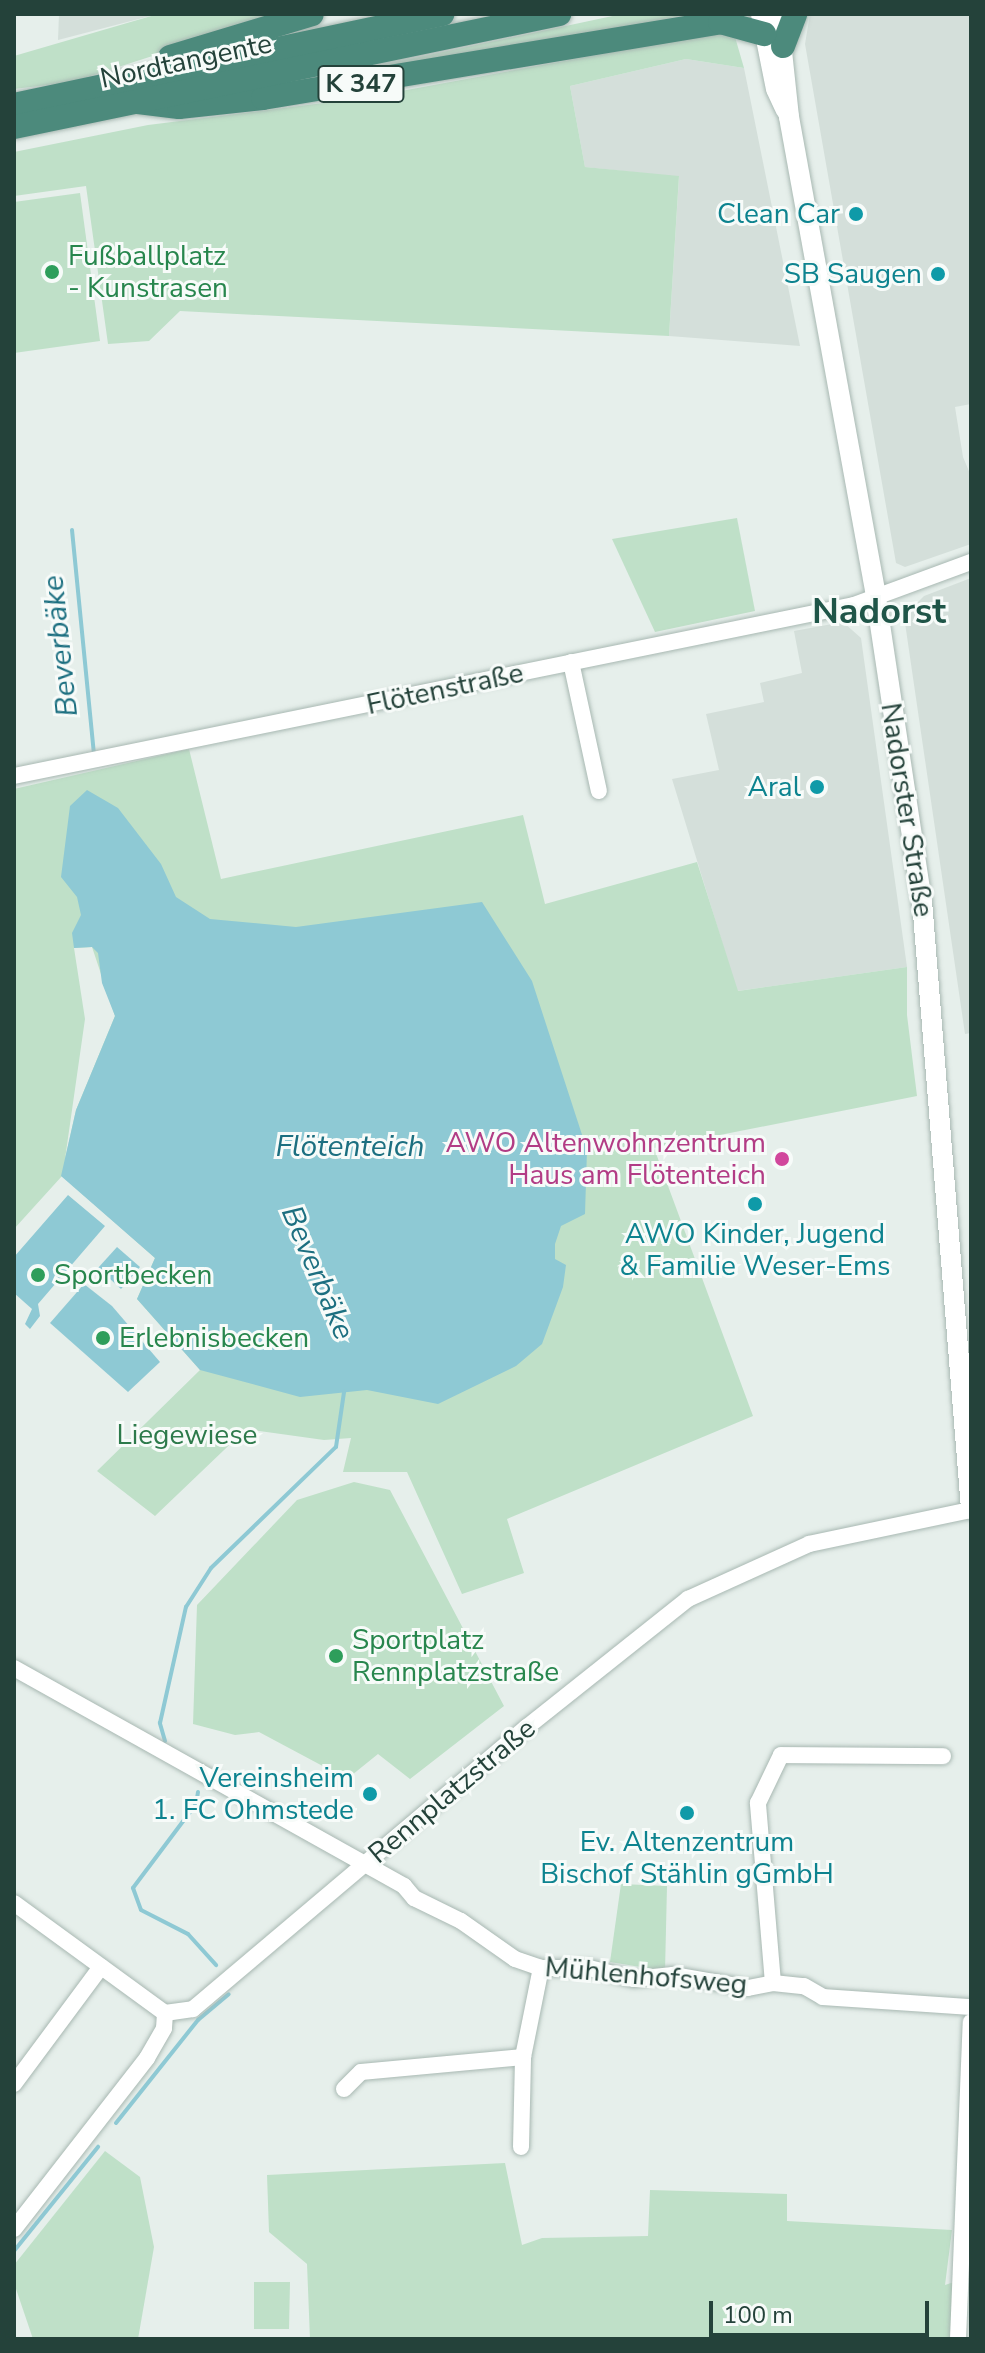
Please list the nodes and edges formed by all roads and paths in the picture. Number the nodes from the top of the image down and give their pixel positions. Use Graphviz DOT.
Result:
graph roads {
  1 [pos="312,14"];
  2 [pos="442,14"];
  3 [pos="559,14"];
  4 [pos="714,14"];
  5 [pos="795,14"];
  6 [pos="689,26"];
  7 [pos="772,27"];
  8 [pos="87,90"];
  9 [pos="138,102"];
  10 [pos="14,105"];
  11 [pos="14,127"];
  12 [pos="971,562"];
  13 [pos="876,598"];
  14 [pos="571,662"];
  15 [pos="14,776"];
  16 [pos="599,791"];
  17 [pos="971,1510"];
  18 [pos="14,1668"];
  19 [pos="943,1756"];
  20 [pos="365,1865"];
  21 [pos="14,1903"];
  22 [pos="101,1967"];
  23 [pos="541,1968"];
  24 [pos="773,1983"];
  25 [pos="971,2007"];
  26 [pos="165,2013"];
  27 [pos="971,2022"];
  28 [pos="523,2057"];
  29 [pos="14,2084"];
  30 [pos="344,2089"];
  31 [pos="521,2147"];
  32 [pos="14,2229"];
  33 [pos="958,2339"];
  1 -- 8 [label="highway, K 347"];
  2 -- 8 [label="highway, Nordtangente / K 347"];
  3 -- 9 [label="highway, Nordtangente / K 347"];
  4 -- 6 [label="highway, K 347"];
  5 -- 7 [label="highway"];
  6 -- 7 [label="highway, K 347"];
  6 -- 9 [label="highway, K 347"];
  7 -- 13 [label="street, Nadorster Straße"];
  8 -- 10 [label="highway, Nordtangente / K 347"];
  9 -- 11 [label="highway, Nordtangente / K 347"];
  12 -- 13 [label="street, Flötenstraße"];
  13 -- 14 [label="street, Flötenstraße"];
  13 -- 17 [label="street, Nadorster Straße"];
  14 -- 15 [label="street, Flötenstraße"];
  14 -- 16 [label="street"];
  17 -- 20 [label="street, Rennplatzstraße"];
  18 -- 20 [label="street, Mühlenhofsweg"];
  19 -- 24 [label="street"];
  20 -- 23 [label="street, Mühlenhofsweg"];
  20 -- 26 [label="street, Rennplatzstraße"];
  21 -- 22 [label="street"];
  22 -- 26 [label="street"];
  22 -- 29 [label="street"];
  23 -- 24 [label="street, Mühlenhofsweg"];
  23 -- 28 [label="street"];
  24 -- 25 [label="street, Mühlenhofsweg"];
  26 -- 32 [label="street"];
  27 -- 33 [label="street"];
  28 -- 30 [label="street"];
  28 -- 31 [label="street"];
}
